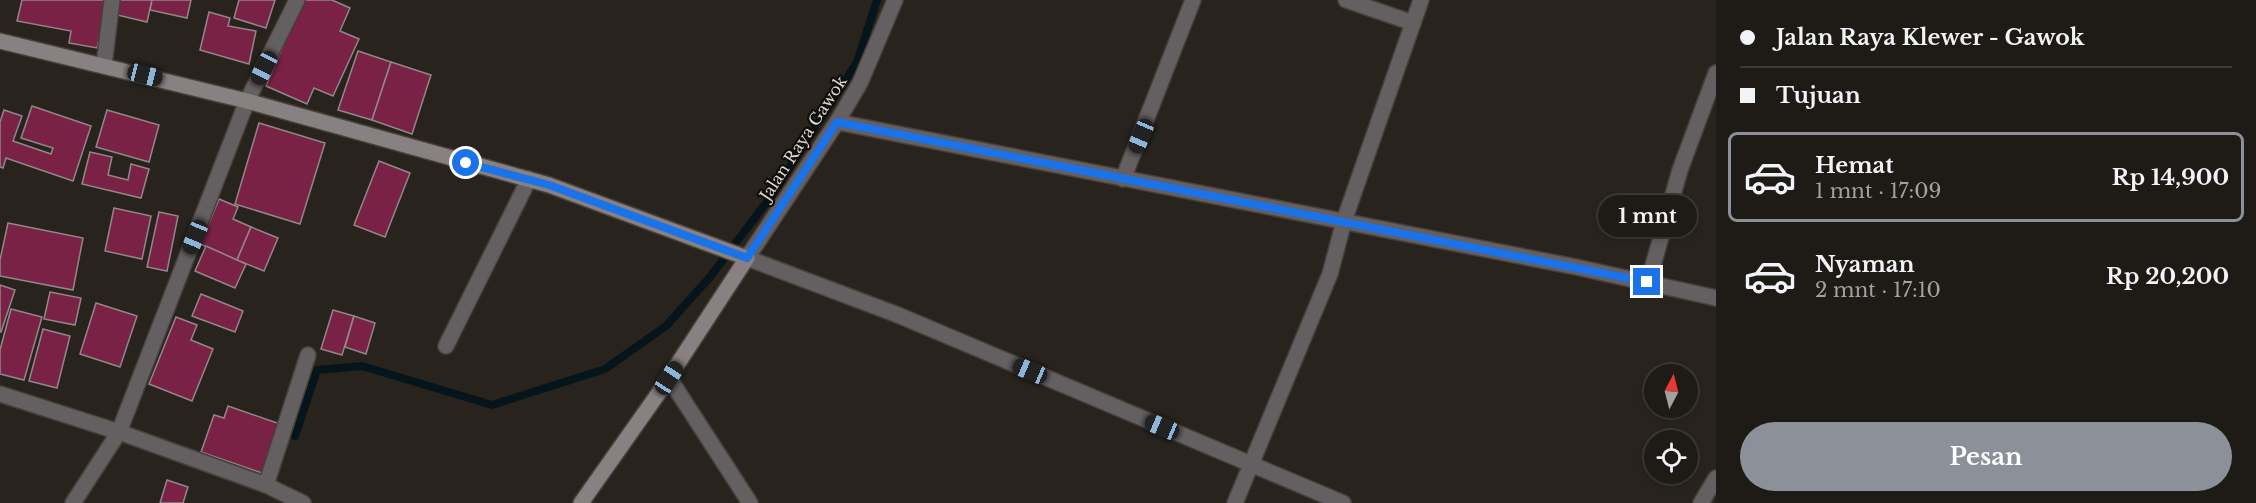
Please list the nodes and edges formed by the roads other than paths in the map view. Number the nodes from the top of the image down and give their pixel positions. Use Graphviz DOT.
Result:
graph roads {
  1 [pos="111,0"];
  2 [pos="297,0"];
  3 [pos="895,0"];
  4 [pos="1193,0"];
  5 [pos="1346,0"];
  6 [pos="1421,0"];
  7 [pos="1413,23"];
  8 [pos="0,40"];
  9 [pos="104,65"];
  10 [pos="1716,73"];
  11 [pos="247,101"];
  12 [pos="837,122"];
  13 [pos="529,179"];
  14 [pos="1123,179"];
  15 [pos="1344,221"];
  16 [pos="747,258"];
  17 [pos="1647,282"];
  18 [pos="1716,298"];
  19 [pos="446,346"];
  20 [pos="308,355"];
  21 [pos="669,378"];
  22 [pos="0,394"];
  23 [pos="119,432"];
  24 [pos="1251,464"];
  25 [pos="1716,478"];
  26 [pos="266,485"];
  27 [pos="293,500"];
  28 [pos="74,503"];
  29 [pos="580,503"];
  30 [pos="750,503"];
  31 [pos="1235,503"];
  32 [pos="1343,503"];
  33 [pos="1701,503"];
  1 -- 9 [label="street"];
  2 -- 11 [label="street"];
  3 -- 12 [label="street, Jalan Raya Gawok"];
  4 -- 14 [label="street"];
  5 -- 7 [label="street"];
  6 -- 7 [label="street"];
  7 -- 15 [label="street"];
  8 -- 9 [label="main road"];
  9 -- 11 [label="main road"];
  10 -- 17 [label="street"];
  11 -- 13 [label="main road"];
  11 -- 23 [label="street"];
  12 -- 14 [label="street"];
  12 -- 16 [label="street, Jalan Raya Gawok"];
  13 -- 16 [label="main road"];
  13 -- 19 [label="street"];
  14 -- 15 [label="street"];
  15 -- 17 [label="street"];
  15 -- 24 [label="street"];
  16 -- 21 [label="main road"];
  16 -- 24 [label="street"];
  17 -- 18 [label="street"];
  20 -- 26 [label="street"];
  21 -- 29 [label="main road"];
  21 -- 30 [label="street"];
  22 -- 23 [label="street"];
  23 -- 26 [label="street"];
  23 -- 28 [label="street"];
  24 -- 31 [label="street"];
  24 -- 32 [label="street"];
  25 -- 33 [label="street"];
  26 -- 27 [label="street"];
}
